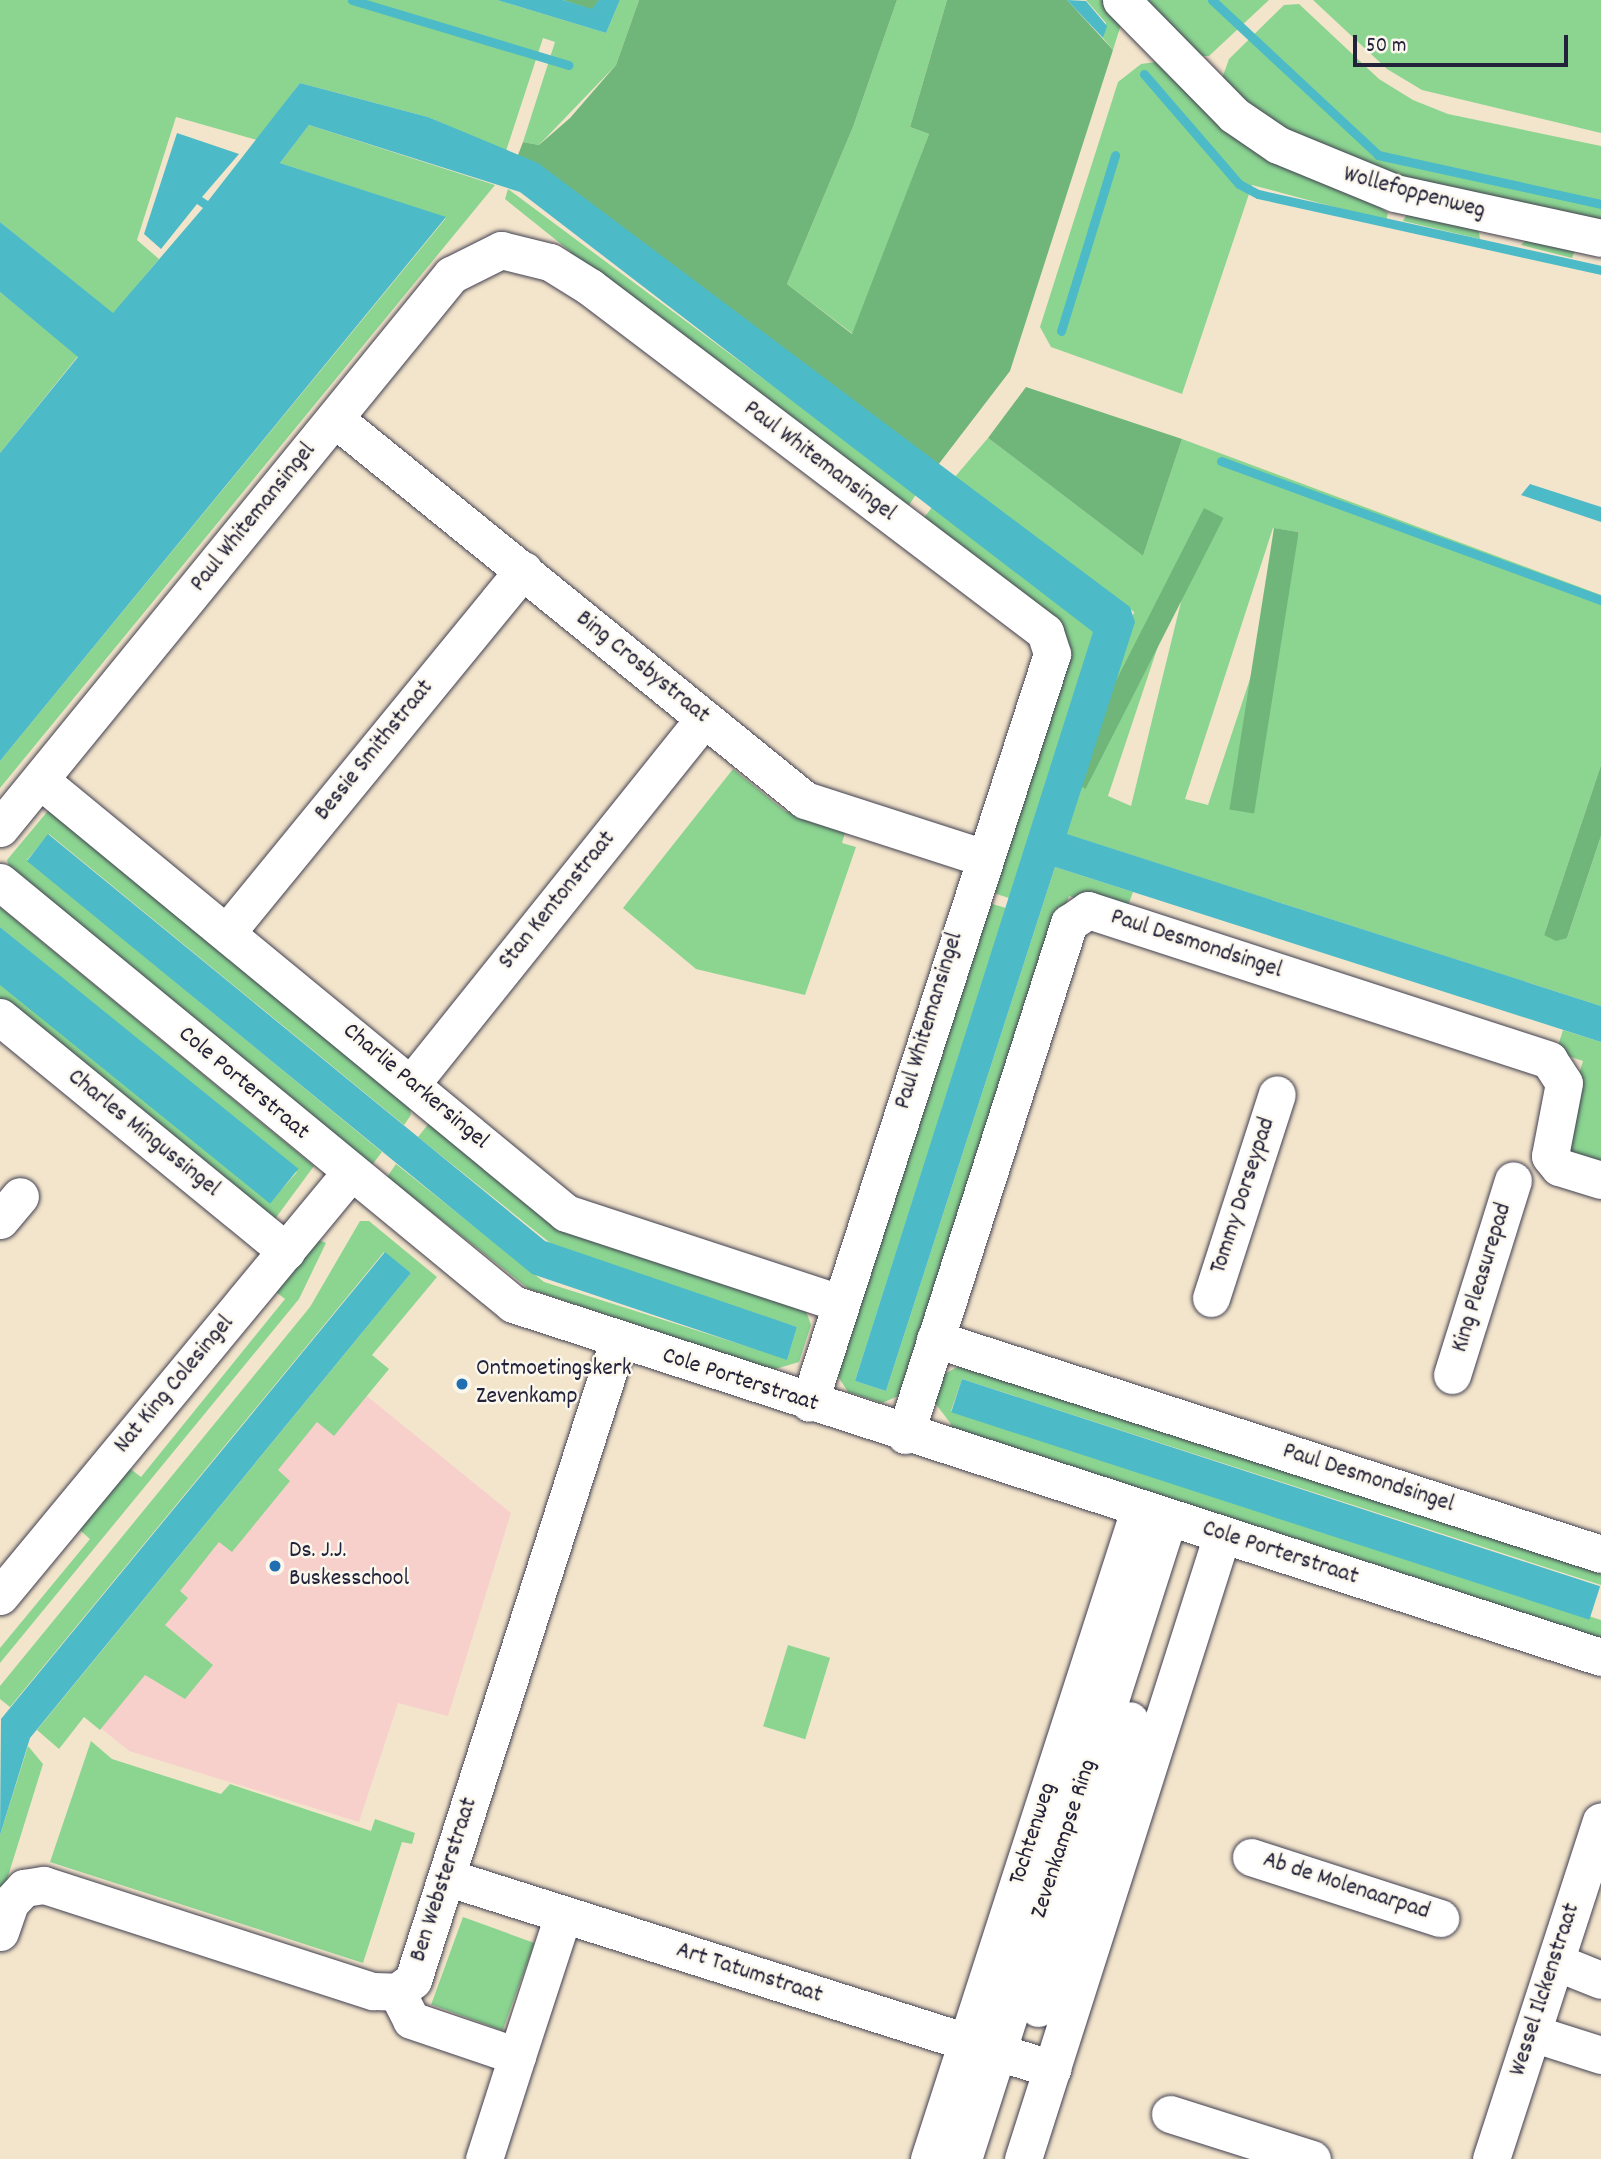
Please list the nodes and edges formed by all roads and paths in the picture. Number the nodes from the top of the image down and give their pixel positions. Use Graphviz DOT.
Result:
graph roads {
  1 [pos="1121,0"];
  2 [pos="1601,238"];
  3 [pos="335,419"];
  4 [pos="523,570"];
  5 [pos="704,719"];
  6 [pos="40,780"];
  7 [pos="0,828"];
  8 [pos="981,857"];
  9 [pos="0,882"];
  10 [pos="227,932"];
  11 [pos="0,1017"];
  12 [pos="412,1083"];
  13 [pos="1277,1094"];
  14 [pos="350,1173"];
  15 [pos="1513,1180"];
  16 [pos="1601,1180"];
  17 [pos="286,1251"];
  18 [pos="1211,1298"];
  19 [pos="839,1303"];
  20 [pos="935,1339"];
  21 [pos="618,1342"];
  22 [pos="1452,1375"];
  23 [pos="809,1404"];
  24 [pos="905,1435"];
  25 [pos="1180,1522"];
  26 [pos="1601,1554"];
  27 [pos="0,1596"];
  28 [pos="1601,1657"];
  29 [pos="1601,1821"];
  30 [pos="1251,1857"];
  31 [pos="446,1877"];
  32 [pos="563,1915"];
  33 [pos="1440,1918"];
  34 [pos="0,1932"];
  35 [pos="1556,1962"];
  36 [pos="1601,1980"];
  37 [pos="397,1992"];
  38 [pos="1532,2033"];
  39 [pos="1601,2055"];
  40 [pos="517,2056"];
  41 [pos="1010,2056"];
  42 [pos="1170,2114"];
  43 [pos="484,2159"];
  44 [pos="929,2159"];
  45 [pos="963,2159"];
  46 [pos="990,2159"];
  47 [pos="1023,2159"];
  48 [pos="1312,2159"];
  49 [pos="1491,2159"];
  1 -- 2 [label="street, Wollefoppenweg"];
  3 -- 4 [label="street, Bing Crosbystraat"];
  3 -- 6 [label="street, Paul Whitemansingel"];
  3 -- 8 [label="street, Paul Whitemansingel"];
  4 -- 5 [label="street, Bing Crosbystraat"];
  4 -- 10 [label="street, Bessie Smithstraat"];
  5 -- 8 [label="street, Bing Crosbystraat"];
  5 -- 12 [label="street, Stan Kentonstraat"];
  6 -- 7 [label="street, Paul Whitemansingel"];
  6 -- 10 [label="street, Charlie Parkersingel"];
  8 -- 19 [label="street, Paul Whitemansingel"];
  9 -- 14 [label="street, Cole Porterstraat"];
  10 -- 12 [label="street, Charlie Parkersingel"];
  11 -- 17 [label="street, Charles Mingussingel"];
  12 -- 19 [label="street, Charlie Parkersingel"];
  13 -- 18 [label="street, Tommy Dorseypad"];
  14 -- 17 [label="street, Nat King Colesingel"];
  14 -- 21 [label="street, Cole Porterstraat"];
  15 -- 22 [label="street, King Pleasurepad"];
  16 -- 20 [label="street, Paul Desmondsingel"];
  17 -- 27 [label="street, Nat King Colesingel"];
  19 -- 23 [label="street, Paul Whitemansingel"];
  20 -- 24 [label="street, Paul Desmondsingel"];
  20 -- 26 [label="street, Paul Desmondsingel"];
  21 -- 23 [label="street, Cole Porterstraat"];
  21 -- 31 [label="street, Ben Websterstraat"];
  23 -- 24 [label="street, Cole Porterstraat"];
  24 -- 25 [label="street, Cole Porterstraat"];
  25 -- 28 [label="street, Cole Porterstraat"];
  25 -- 41 [label="street, Tochtenweg"];
  25 -- 41 [label="street, Zevenkampse Ring"];
  29 -- 35 [label="street, Wessel Ilckenstraat"];
  30 -- 33 [label="street, Ab de Molenaarpad"];
  31 -- 32 [label="street, Art Tatumstraat"];
  31 -- 37 [label="street, Ben Websterstraat"];
  32 -- 40 [label="street"];
  32 -- 41 [label="street, Art Tatumstraat"];
  34 -- 37 [label="street, Ben Websterstraat"];
  35 -- 36 [label="street"];
  35 -- 38 [label="street, Wessel Ilckenstraat"];
  37 -- 40 [label="street"];
  38 -- 39 [label="street"];
  38 -- 49 [label="street, Wessel Ilckenstraat"];
  40 -- 43 [label="street"];
  41 -- 44 [label="street, Tochtenweg"];
  41 -- 45 [label="street, Zevenkampse Ring"];
  41 -- 46 [label="street, Zevenkampse Ring"];
  41 -- 47 [label="street, Tochtenweg"];
  42 -- 48 [label="street"];
}
